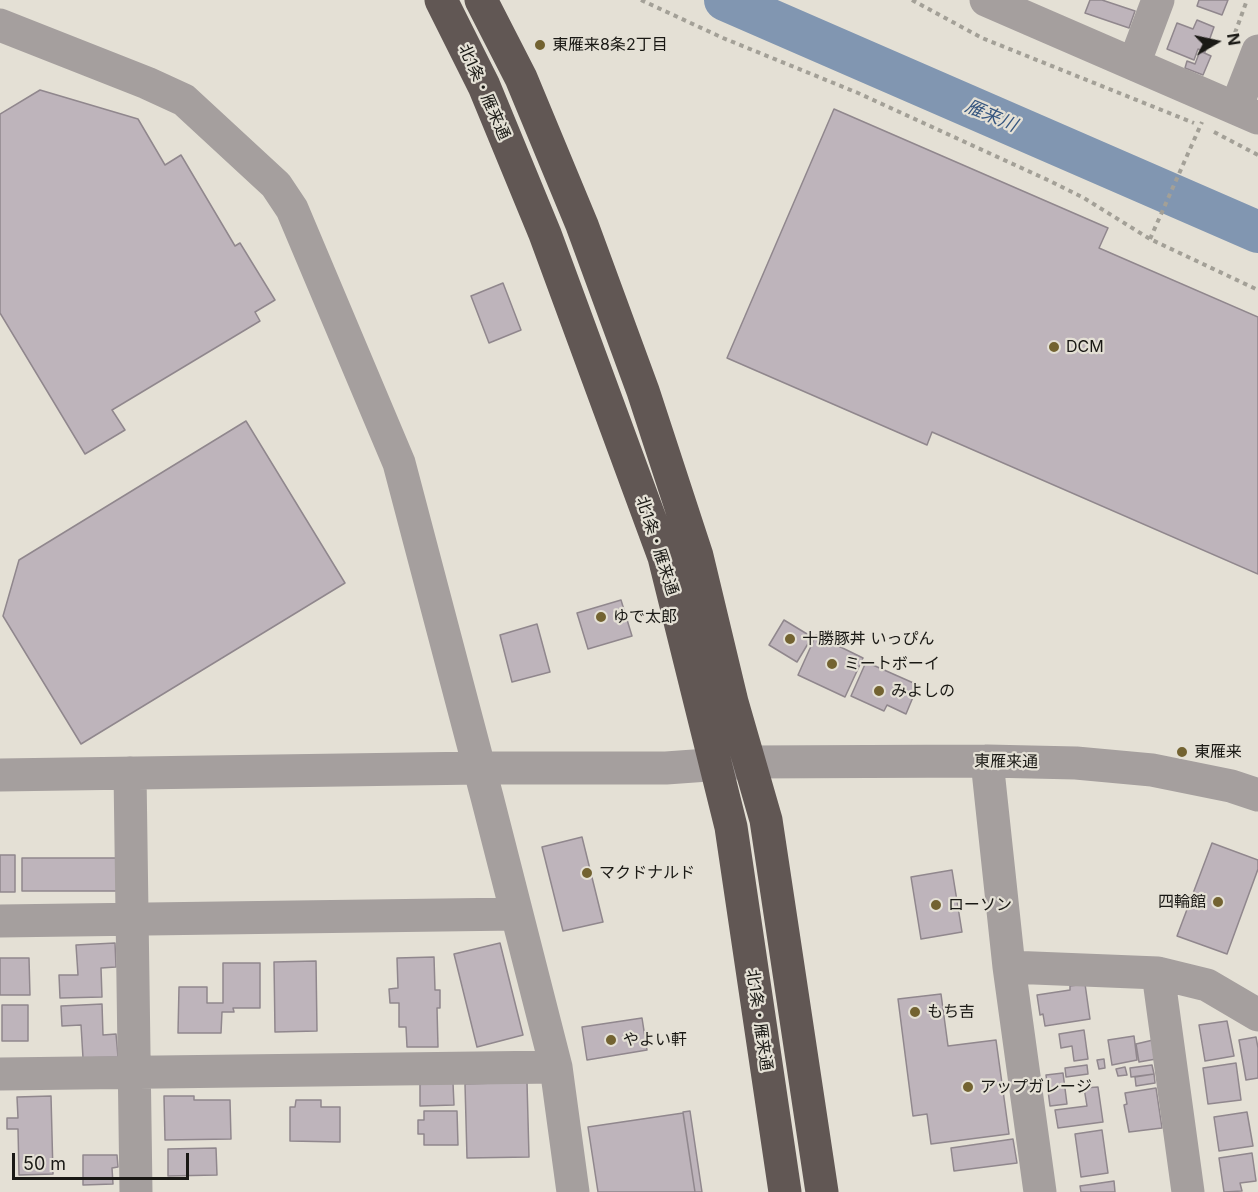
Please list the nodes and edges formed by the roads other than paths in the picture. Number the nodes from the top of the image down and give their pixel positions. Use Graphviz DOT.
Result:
graph roads {
  1 [pos="441,0"];
  2 [pos="481,0"];
  3 [pos="1158,0"];
  4 [pos="1001,3"];
  5 [pos="0,25"];
  6 [pos="1258,51"];
  7 [pos="1134,64"];
  8 [pos="1247,113"];
  9 [pos="987,761"];
  10 [pos="750,762"];
  11 [pos="714,764"];
  12 [pos="480,768"];
  13 [pos="130,773"];
  14 [pos="0,775"];
  15 [pos="1258,795"];
  16 [pos="516,914"];
  17 [pos="132,919"];
  18 [pos="0,921"];
  19 [pos="1009,968"];
  20 [pos="1158,973"];
  21 [pos="1258,1015"];
  22 [pos="556,1067"];
  23 [pos="135,1073"];
  24 [pos="0,1074"];
  25 [pos="136,1192"];
  26 [pos="573,1192"];
  27 [pos="785,1192"];
  28 [pos="822,1192"];
  29 [pos="1041,1192"];
  30 [pos="1188,1192"];
  1 -- 11 [label="highway, 北1条・雁来通"];
  2 -- 10 [label="highway, 北1条・雁来通"];
  3 -- 7 [label="street"];
  4 -- 7 [label="street"];
  5 -- 12 [label="street"];
  6 -- 8 [label="street"];
  7 -- 8 [label="street"];
  9 -- 10 [label="street, 東雁来通"];
  9 -- 15 [label="street, 東雁来通"];
  9 -- 19 [label="street"];
  10 -- 11 [label="street, 東雁来通"];
  10 -- 28 [label="highway, 北1条・雁来通"];
  11 -- 12 [label="street, 東雁来通"];
  11 -- 27 [label="highway, 北1条・雁来通"];
  12 -- 13 [label="street, 東雁来通"];
  12 -- 16 [label="street"];
  13 -- 14 [label="street, 東雁来通"];
  13 -- 17 [label="street"];
  16 -- 17 [label="street"];
  16 -- 22 [label="street"];
  17 -- 18 [label="street"];
  17 -- 23 [label="street"];
  19 -- 20 [label="street"];
  19 -- 29 [label="street"];
  20 -- 21 [label="street"];
  20 -- 30 [label="street"];
  22 -- 23 [label="street"];
  22 -- 26 [label="street"];
  23 -- 24 [label="street"];
  23 -- 25 [label="street"];
}
